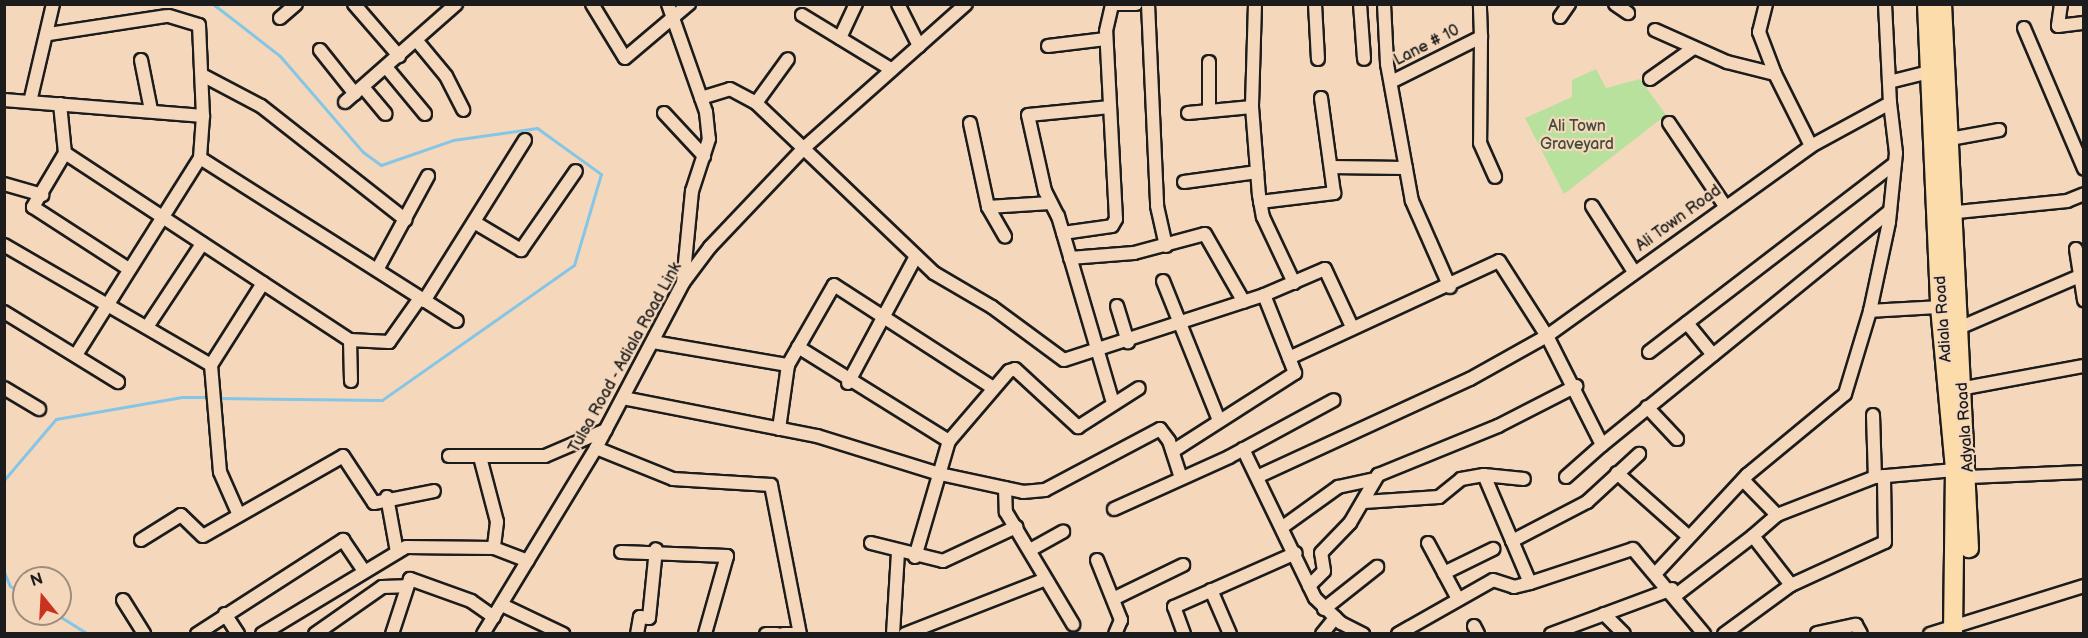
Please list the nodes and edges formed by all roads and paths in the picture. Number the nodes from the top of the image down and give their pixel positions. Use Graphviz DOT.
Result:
graph roads {
  1 [pos="53,4"];
  2 [pos="296,4"];
  3 [pos="456,4"];
  4 [pos="592,4"];
  5 [pos="668,4"];
  6 [pos="689,4"];
  7 [pos="856,4"];
  8 [pos="898,4"];
  9 [pos="966,4"];
  10 [pos="1112,4"];
  11 [pos="1117,4"];
  12 [pos="1148,4"];
  13 [pos="1255,4"];
  14 [pos="1315,4"];
  15 [pos="1360,4"];
  16 [pos="1384,4"];
  17 [pos="1480,4"];
  18 [pos="1569,4"];
  19 [pos="1615,4"];
  20 [pos="1766,4"];
  21 [pos="1927,4"];
  22 [pos="1941,4"];
  23 [pos="2061,4"];
  24 [pos="1134,5"];
  25 [pos="1881,5"];
  26 [pos="362,7"];
  27 [pos="1628,13"];
  28 [pos="802,15"];
  29 [pos="1560,17"];
  30 [pos="280,18"];
  31 [pos="675,21"];
  32 [pos="2084,23"];
  33 [pos="2024,28"];
  34 [pos="1655,30"];
  35 [pos="49,34"];
  36 [pos="1481,37"];
  37 [pos="840,38"];
  38 [pos="1106,39"];
  39 [pos="417,41"];
  40 [pos="920,46"];
  41 [pos="1048,46"];
  42 [pos="1692,49"];
  43 [pos="320,50"];
  44 [pos="399,56"];
  45 [pos="788,59"];
  46 [pos="1318,59"];
  47 [pos="1364,59"];
  48 [pos="141,60"];
  49 [pos="1209,62"];
  50 [pos="386,67"];
  51 [pos="892,70"];
  52 [pos="1933,71"];
  53 [pos="1775,74"];
  54 [pos="204,76"];
  55 [pos="1650,79"];
  56 [pos="1391,82"];
  57 [pos="1889,82"];
  58 [pos="354,94"];
  59 [pos="701,98"];
  60 [pos="1321,98"];
  61 [pos="4,100"];
  62 [pos="30,102"];
  63 [pos="756,103"];
  64 [pos="1890,103"];
  65 [pos="60,104"];
  66 [pos="1110,107"];
  67 [pos="1252,107"];
  68 [pos="151,110"];
  69 [pos="463,110"];
  70 [pos="1209,111"];
  71 [pos="664,113"];
  72 [pos="1188,113"];
  73 [pos="386,114"];
  74 [pos="425,114"];
  75 [pos="203,116"];
  76 [pos="970,123"];
  77 [pos="1669,123"];
  78 [pos="1999,130"];
  79 [pos="1950,139"];
  80 [pos="525,140"];
  81 [pos="1811,146"];
  82 [pos="805,147"];
  83 [pos="65,153"];
  84 [pos="704,156"];
  85 [pos="200,158"];
  86 [pos="1895,163"];
  87 [pos="1331,167"];
  88 [pos="1406,168"];
  89 [pos="2084,169"];
  90 [pos="576,171"];
  91 [pos="1257,172"];
  92 [pos="428,176"];
  93 [pos="1495,177"];
  94 [pos="1184,182"];
  95 [pos="4,184"];
  96 [pos="2084,194"];
  97 [pos="42,195"];
  98 [pos="1260,202"];
  99 [pos="1050,203"];
  100 [pos="1593,206"];
  101 [pos="1725,206"];
  102 [pos="988,207"];
  103 [pos="1890,211"];
  104 [pos="1945,213"];
  105 [pos="162,219"];
  106 [pos="406,220"];
  107 [pos="474,222"];
  108 [pos="1063,233"];
  109 [pos="1005,237"];
  110 [pos="202,244"];
  111 [pos="4,245"];
  112 [pos="1166,246"];
  113 [pos="2076,249"];
  114 [pos="916,256"];
  115 [pos="1070,258"];
  116 [pos="129,270"];
  117 [pos="377,270"];
  118 [pos="1634,272"];
  119 [pos="2080,276"];
  120 [pos="1163,281"];
  121 [pos="263,283"];
  122 [pos="1294,283"];
  123 [pos="683,284"];
  124 [pos="1450,287"];
  125 [pos="1264,295"];
  126 [pos="422,299"];
  127 [pos="2084,300"];
  128 [pos="1244,302"];
  129 [pos="107,303"];
  130 [pos="1117,306"];
  131 [pos="1940,307"];
  132 [pos="1870,311"];
  133 [pos="4,312"];
  134 [pos="884,320"];
  135 [pos="458,321"];
  136 [pos="1687,323"];
  137 [pos="1177,325"];
  138 [pos="147,327"];
  139 [pos="1352,327"];
  140 [pos="1960,327"];
  141 [pos="1942,334"];
  142 [pos="1547,336"];
  143 [pos="351,340"];
  144 [pos="653,342"];
  145 [pos="1128,342"];
  146 [pos="798,347"];
  147 [pos="1097,352"];
  148 [pos="1649,352"];
  149 [pos="76,355"];
  150 [pos="1713,355"];
  151 [pos="1289,358"];
  152 [pos="788,365"];
  153 [pos="2084,366"];
  154 [pos="211,368"];
  155 [pos="351,381"];
  156 [pos="118,382"];
  157 [pos="848,383"];
  158 [pos="1576,386"];
  159 [pos="4,388"];
  160 [pos="993,388"];
  161 [pos="1139,388"];
  162 [pos="1956,389"];
  163 [pos="623,399"];
  164 [pos="1334,400"];
  165 [pos="1113,403"];
  166 [pos="1647,407"];
  167 [pos="39,409"];
  168 [pos="1873,415"];
  169 [pos="1219,420"];
  170 [pos="779,429"];
  171 [pos="606,430"];
  172 [pos="1677,439"];
  173 [pos="949,441"];
  174 [pos="1602,445"];
  175 [pos="596,448"];
  176 [pos="1243,449"];
  177 [pos="1173,451"];
  178 [pos="1639,454"];
  179 [pos="448,456"];
  180 [pos="480,457"];
  181 [pos="2084,472"];
  182 [pos="1617,473"];
  183 [pos="940,474"];
  184 [pos="1962,474"];
  185 [pos="1259,476"];
  186 [pos="1484,476"];
  187 [pos="1879,476"];
  188 [pos="1181,477"];
  189 [pos="1566,477"];
  190 [pos="1524,479"];
  191 [pos="1372,480"];
  192 [pos="1743,480"];
  193 [pos="1005,488"];
  194 [pos="434,491"];
  195 [pos="387,497"];
  196 [pos="1364,502"];
  197 [pos="1114,509"];
  198 [pos="1777,514"];
  199 [pos="239,515"];
  200 [pos="1284,526"];
  201 [pos="1016,527"];
  202 [pos="1063,532"];
  203 [pos="1753,536"];
  204 [pos="1689,537"];
  205 [pos="141,540"];
  206 [pos="1512,541"];
  207 [pos="872,543"];
  208 [pos="1428,543"];
  209 [pos="494,548"];
  210 [pos="656,549"];
  211 [pos="1493,549"];
  212 [pos="1030,550"];
  213 [pos="396,552"];
  214 [pos="621,552"];
  215 [pos="898,552"];
  216 [pos="1296,553"];
  217 [pos="915,557"];
  218 [pos="1097,560"];
  219 [pos="528,561"];
  220 [pos="1183,565"];
  221 [pos="1377,567"];
  222 [pos="364,571"];
  223 [pos="1444,573"];
  224 [pos="1656,573"];
  225 [pos="1046,579"];
  226 [pos="1530,583"];
  227 [pos="1791,585"];
  228 [pos="405,586"];
  229 [pos="1310,586"];
  230 [pos="2084,586"];
  231 [pos="1211,590"];
  232 [pos="1674,592"];
  233 [pos="1113,599"];
  234 [pos="1458,599"];
  235 [pos="123,600"];
  236 [pos="502,605"];
  237 [pos="1324,609"];
  238 [pos="225,614"];
  239 [pos="1604,614"];
  240 [pos="494,617"];
  241 [pos="1335,618"];
  242 [pos="1073,624"];
  243 [pos="1960,628"];
  244 [pos="144,633"];
  245 [pos="197,633"];
  246 [pos="238,633"];
  247 [pos="262,633"];
  248 [pos="315,633"];
  249 [pos="392,633"];
  250 [pos="483,633"];
  251 [pos="563,633"];
  252 [pos="637,633"];
  253 [pos="705,633"];
  254 [pos="766,633"];
  255 [pos="777,633"];
  256 [pos="783,633"];
  257 [pos="798,633"];
  258 [pos="893,633"];
  259 [pos="905,633"];
  260 [pos="1114,633"];
  261 [pos="1184,633"];
  262 [pos="1230,633"];
  263 [pos="1322,633"];
  264 [pos="1363,633"];
  265 [pos="1398,633"];
  266 [pos="1551,633"];
  267 [pos="1624,633"];
  268 [pos="1704,633"];
  269 [pos="1724,633"];
  270 [pos="1817,633"];
  271 [pos="1861,633"];
  272 [pos="1930,633"];
  1 -- 35 [label="street"];
  2 -- 30 [label="street"];
  3 -- 39 [label="street"];
  4 -- 31 [label="street"];
  5 -- 31 [label="street"];
  6 -- 31 [label="street"];
  7 -- 37 [label="street"];
  8 -- 40 [label="street"];
  9 -- 40 [label="street, Tulsa Road - Adiala Road Link"];
  10 -- 38 [label="street"];
  11 -- 24 [label="street"];
  12 -- 112 [label="street"];
  13 -- 67 [label="street"];
  14 -- 46 [label="street"];
  15 -- 47 [label="street"];
  16 -- 56 [label="street"];
  17 -- 36 [label="street, Lane # 10"];
  18 -- 29 [label="street"];
  19 -- 27 [label="street"];
  20 -- 53 [label="street"];
  21 -- 52 [label="main road, Adiala Road"];
  22 -- 79 [label="main road, Adyala Road"];
  23 -- 32 [label="street"];
  25 -- 57 [label="street"];
  26 -- 44 [label="street"];
  28 -- 37 [label="street"];
  31 -- 59 [label="street"];
  33 -- 89 [label="street"];
  34 -- 42 [label="street"];
  35 -- 54 [label="street"];
  35 -- 62 [label="street"];
  36 -- 56 [label="street, Lane # 10"];
  36 -- 93 [label="street"];
  37 -- 51 [label="street"];
  38 -- 41 [label="street"];
  38 -- 66 [label="street"];
  39 -- 44 [label="street"];
  39 -- 69 [label="street"];
  40 -- 51 [label="street, Tulsa Road - Adiala Road Link"];
  42 -- 53 [label="street"];
  42 -- 55 [label="street"];
  43 -- 58 [label="street"];
  44 -- 50 [label="street"];
  45 -- 63 [label="street"];
  48 -- 68 [label="street"];
  49 -- 70 [label="street"];
  50 -- 58 [label="street"];
  50 -- 74 [label="street"];
  51 -- 82 [label="street, Tulsa Road - Adiala Road Link"];
  52 -- 57 [label="street"];
  52 -- 104 [label="main road, Adiala Road"];
  53 -- 81 [label="street"];
  54 -- 75 [label="street"];
  54 -- 106 [label="street"];
  56 -- 88 [label="street"];
  57 -- 64 [label="street"];
  58 -- 73 [label="street"];
  59 -- 63 [label="street"];
  59 -- 84 [label="street"];
  60 -- 87 [label="street"];
  61 -- 62 [label="street"];
  62 -- 65 [label="street"];
  63 -- 82 [label="street"];
  64 -- 81 [label="street, Ali Town Road"];
  64 -- 86 [label="street"];
  65 -- 68 [label="street"];
  65 -- 83 [label="street"];
  66 -- 99 [label="street"];
  66 -- 108 [label="street"];
  67 -- 70 [label="street"];
  67 -- 91 [label="street"];
  68 -- 75 [label="street"];
  70 -- 72 [label="street"];
  71 -- 84 [label="street"];
  75 -- 85 [label="street"];
  76 -- 102 [label="street"];
  77 -- 101 [label="street"];
  78 -- 79 [label="street"];
  79 -- 104 [label="main road, Adyala Road"];
  80 -- 107 [label="street"];
  81 -- 101 [label="street, Ali Town Road"];
  82 -- 114 [label="street"];
  82 -- 123 [label="street, Tulsa Road - Adiala Road Link"];
  83 -- 97 [label="street"];
  83 -- 105 [label="street"];
  84 -- 123 [label="street"];
  85 -- 105 [label="street"];
  85 -- 117 [label="street"];
  86 -- 103 [label="street"];
  86 -- 136 [label="street"];
  87 -- 88 [label="street"];
  87 -- 98 [label="street"];
  88 -- 124 [label="street"];
  90 -- 107 [label="street"];
  91 -- 94 [label="street"];
  91 -- 98 [label="street"];
  92 -- 106 [label="street"];
  95 -- 97 [label="street"];
  96 -- 104 [label="street"];
  97 -- 116 [label="street"];
  98 -- 122 [label="street"];
  99 -- 102 [label="street"];
  99 -- 108 [label="street"];
  100 -- 118 [label="street"];
  101 -- 118 [label="street, Ali Town Road"];
  102 -- 109 [label="street"];
  103 -- 132 [label="street"];
  103 -- 150 [label="street"];
  104 -- 131 [label="main road, Adiala Road"];
  104 -- 140 [label="main road, Adyala Road"];
  105 -- 110 [label="street"];
  105 -- 116 [label="street"];
  106 -- 117 [label="street"];
  107 -- 126 [label="street"];
  108 -- 115 [label="street"];
  110 -- 121 [label="street"];
  110 -- 138 [label="street"];
  111 -- 129 [label="street"];
  112 -- 115 [label="street"];
  112 -- 128 [label="street"];
  113 -- 119 [label="street"];
  114 -- 134 [label="street"];
  114 -- 147 [label="street"];
  115 -- 147 [label="street"];
  116 -- 129 [label="street"];
  117 -- 126 [label="street"];
  118 -- 142 [label="street, Ali Town Road"];
  119 -- 127 [label="street"];
  119 -- 140 [label="street"];
  120 -- 137 [label="street"];
  121 -- 143 [label="street"];
  121 -- 154 [label="street"];
  122 -- 125 [label="street"];
  122 -- 139 [label="street"];
  123 -- 144 [label="street, Tulsa Road - Adiala Road Link"];
  124 -- 139 [label="street"];
  124 -- 142 [label="street"];
  125 -- 128 [label="street"];
  125 -- 151 [label="street"];
  126 -- 135 [label="street"];
  126 -- 143 [label="street"];
  128 -- 137 [label="street"];
  129 -- 138 [label="street"];
  129 -- 149 [label="street"];
  130 -- 145 [label="street"];
  131 -- 132 [label="street"];
  131 -- 141 [label="main road, Adiala Road"];
  132 -- 192 [label="street"];
  133 -- 149 [label="street"];
  134 -- 146 [label="street"];
  134 -- 157 [label="street"];
  134 -- 160 [label="street"];
  136 -- 148 [label="street"];
  136 -- 150 [label="street"];
  137 -- 145 [label="street"];
  137 -- 169 [label="street"];
  138 -- 154 [label="street"];
  139 -- 151 [label="street"];
  140 -- 141 [label="street"];
  140 -- 162 [label="main road, Adyala Road"];
  141 -- 162 [label="main road, Adiala Road"];
  142 -- 158 [label="street"];
  142 -- 185 [label="street, Ali Town Road"];
  143 -- 155 [label="street"];
  144 -- 152 [label="street"];
  144 -- 163 [label="street, Tulsa Road - Adiala Road Link"];
  145 -- 147 [label="street"];
  146 -- 152 [label="street"];
  146 -- 157 [label="street"];
  147 -- 165 [label="street"];
  149 -- 156 [label="street"];
  150 -- 166 [label="street"];
  151 -- 169 [label="street"];
  152 -- 170 [label="street"];
  153 -- 162 [label="street"];
  154 -- 199 [label="street"];
  157 -- 173 [label="street"];
  158 -- 174 [label="street"];
  158 -- 191 [label="street"];
  159 -- 167 [label="street"];
  160 -- 165 [label="street"];
  160 -- 173 [label="street"];
  161 -- 165 [label="street"];
  162 -- 184 [label="main road, Adiala Road"];
  163 -- 170 [label="street"];
  163 -- 171 [label="street, Tulsa Road - Adiala Road Link"];
  164 -- 176 [label="street"];
  166 -- 172 [label="street"];
  166 -- 174 [label="street"];
  168 -- 187 [label="street"];
  169 -- 177 [label="street"];
  170 -- 183 [label="street"];
  171 -- 175 [label="street, Tulsa Road - Adiala Road Link"];
  171 -- 180 [label="street"];
  173 -- 183 [label="street"];
  174 -- 189 [label="street"];
  175 -- 219 [label="street, Tulsa Road - Adiala Road Link"];
  175 -- 257 [label="street"];
  176 -- 185 [label="street"];
  176 -- 188 [label="street"];
  177 -- 188 [label="street"];
  177 -- 193 [label="street"];
  178 -- 182 [label="street"];
  179 -- 180 [label="street"];
  180 -- 209 [label="street"];
  181 -- 184 [label="street"];
  182 -- 204 [label="street"];
  182 -- 206 [label="street"];
  183 -- 193 [label="street"];
  183 -- 217 [label="street"];
  184 -- 187 [label="street"];
  184 -- 243 [label="main road, Adiala Road"];
  185 -- 200 [label="street"];
  186 -- 190 [label="street"];
  186 -- 196 [label="street"];
  186 -- 206 [label="street"];
  187 -- 198 [label="street"];
  187 -- 227 [label="street"];
  188 -- 197 [label="street"];
  191 -- 196 [label="street"];
  191 -- 200 [label="street"];
  192 -- 198 [label="street"];
  192 -- 204 [label="street"];
  193 -- 201 [label="street"];
  194 -- 195 [label="street"];
  195 -- 199 [label="street"];
  195 -- 213 [label="street"];
  196 -- 229 [label="street"];
  198 -- 203 [label="street"];
  199 -- 205 [label="street"];
  200 -- 216 [label="street"];
  201 -- 212 [label="street"];
  201 -- 217 [label="street"];
  202 -- 212 [label="street"];
  203 -- 227 [label="street"];
  203 -- 232 [label="street"];
  204 -- 224 [label="street"];
  206 -- 226 [label="street"];
  207 -- 215 [label="street"];
  208 -- 223 [label="street"];
  209 -- 213 [label="street"];
  209 -- 219 [label="street"];
  210 -- 214 [label="street"];
  210 -- 252 [label="street"];
  210 -- 253 [label="street"];
  211 -- 223 [label="street"];
  212 -- 225 [label="street"];
  213 -- 222 [label="street"];
  215 -- 217 [label="street"];
  215 -- 258 [label="street"];
  216 -- 229 [label="street"];
  216 -- 231 [label="street"];
  218 -- 233 [label="street"];
  219 -- 236 [label="street, Tulsa Road - Adiala Road Link"];
  220 -- 233 [label="street"];
  221 -- 237 [label="street"];
  222 -- 238 [label="street"];
  222 -- 247 [label="street"];
  223 -- 234 [label="street"];
  224 -- 226 [label="street"];
  224 -- 232 [label="street"];
  225 -- 242 [label="street"];
  225 -- 259 [label="street"];
  226 -- 234 [label="street"];
  227 -- 269 [label="street"];
  228 -- 240 [label="street"];
  228 -- 248 [label="street"];
  228 -- 249 [label="street"];
  229 -- 237 [label="street"];
  230 -- 243 [label="street"];
  231 -- 261 [label="street"];
  231 -- 262 [label="street"];
  232 -- 239 [label="street"];
  232 -- 268 [label="street"];
  233 -- 260 [label="street"];
  234 -- 265 [label="street"];
  235 -- 244 [label="street"];
  236 -- 240 [label="street, Tulsa Road - Adiala Road Link"];
  236 -- 251 [label="street"];
  237 -- 241 [label="street"];
  238 -- 245 [label="street"];
  238 -- 246 [label="street"];
  239 -- 266 [label="street"];
  239 -- 267 [label="street"];
  240 -- 250 [label="street, Tulsa Road - Adiala Road Link"];
  241 -- 263 [label="street"];
  241 -- 264 [label="street"];
  243 -- 272 [label="street"];
  254 -- 255 [label="street"];
  256 -- 257 [label="street"];
  270 -- 271 [label="street"];
}
